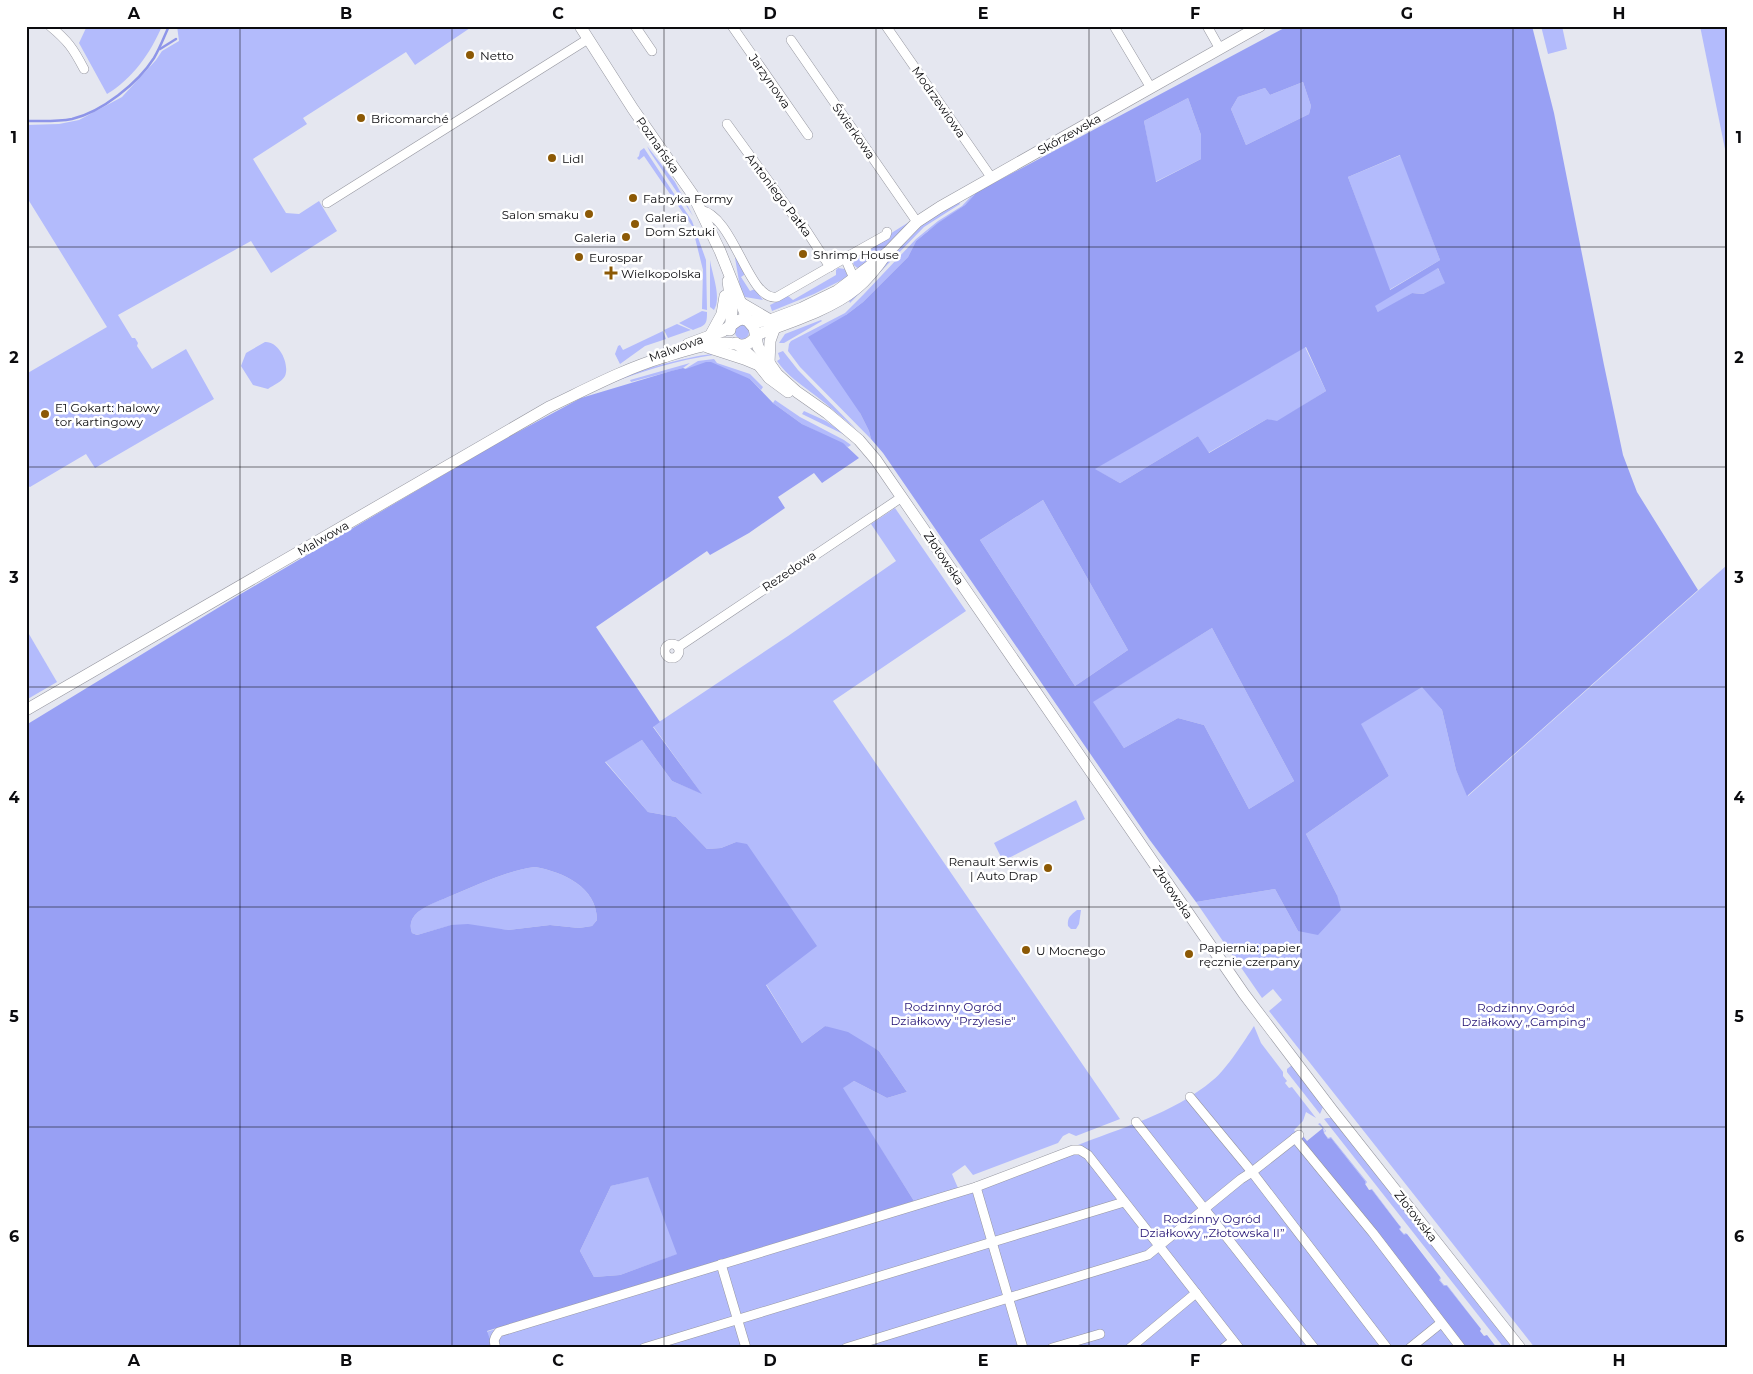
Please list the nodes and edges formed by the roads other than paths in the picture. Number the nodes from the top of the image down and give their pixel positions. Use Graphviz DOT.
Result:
graph roads {
  1 [pos="50,26"];
  2 [pos="580,26"];
  3 [pos="635,26"];
  4 [pos="732,26"];
  5 [pos="886,26"];
  6 [pos="1114,26"];
  7 [pos="1207,26"];
  8 [pos="1260,26"];
  9 [pos="588,38"];
  10 [pos="791,40"];
  11 [pos="1220,49"];
  12 [pos="652,51"];
  13 [pos="84,69"];
  14 [pos="1151,88"];
  15 [pos="727,124"];
  16 [pos="808,135"];
  17 [pos="991,177"];
  18 [pos="327,204"];
  19 [pos="700,210"];
  20 [pos="917,222"];
  21 [pos="887,232"];
  22 [pos="845,258"];
  23 [pos="830,267"];
  24 [pos="726,271"];
  25 [pos="856,283"];
  26 [pos="744,311"];
  27 [pos="773,324"];
  28 [pos="731,326"];
  29 [pos="755,336"];
  30 [pos="707,341"];
  31 [pos="736,344"];
  32 [pos="764,365"];
  33 [pos="902,497"];
  34 [pos="678,647"];
  35 [pos="26,710"];
  36 [pos="1190,1097"];
  37 [pos="1136,1122"];
  38 [pos="1252,1172"];
  39 [pos="976,1187"];
  40 [pos="1124,1202"];
  41 [pos="1205,1209"];
  42 [pos="992,1242"];
  43 [pos="1159,1246"];
  44 [pos="721,1264"];
  45 [pos="1196,1294"];
  46 [pos="1009,1299"];
  47 [pos="737,1320"];
  48 [pos="1441,1323"];
  49 [pos="1100,1334"];
  50 [pos="1236,1344"];
  51 [pos="496,1348"];
  52 [pos="644,1348"];
  53 [pos="746,1348"];
  54 [pos="846,1348"];
  55 [pos="1023,1348"];
  56 [pos="1052,1348"];
  57 [pos="1130,1348"];
  58 [pos="1224,1348"];
  59 [pos="1314,1348"];
  60 [pos="1387,1348"];
  61 [pos="1410,1348"];
  62 [pos="1461,1348"];
  63 [pos="1520,1348"];
  1 -- 13 [label="street"];
  2 -- 9 [label="street, Poznańska"];
  3 -- 12 [label="street"];
  4 -- 16 [label="street, Jarzynowa"];
  5 -- 17 [label="street, Modrzewiowa"];
  6 -- 14 [label="street"];
  7 -- 11 [label="street"];
  8 -- 11 [label="street, Skórzewska"];
  9 -- 18 [label="street"];
  9 -- 19 [label="street, Poznańska"];
  10 -- 20 [label="street, Świerkowa"];
  11 -- 14 [label="street, Skórzewska"];
  14 -- 17 [label="street, Skórzewska"];
  15 -- 23 [label="street, Antoniego Patka"];
  17 -- 20 [label="street, Skórzewska"];
  19 -- 23 [label="street"];
  19 -- 24 [label="street, Poznańska"];
  20 -- 25 [label="street, Skórzewska"];
  21 -- 22 [label="street"];
  22 -- 23 [label="street"];
  22 -- 25 [label="street"];
  24 -- 26 [label="street, Poznańska"];
  24 -- 28 [label="street"];
  24 -- 30 [label="street"];
  25 -- 27 [label="street, Skórzewska"];
  26 -- 27 [label="street"];
  26 -- 27 [label="street, Skórzewska"];
  26 -- 28 [label="street, Malwowa"];
  26 -- 29 [label="street, Poznańska"];
  27 -- 29 [label="street, Skórzewska"];
  27 -- 32 [label="street"];
  28 -- 30 [label="street, Malwowa"];
  28 -- 31 [label="street"];
  29 -- 31 [label="street, Malwowa"];
  29 -- 32 [label="street, Złotowska"];
  30 -- 31 [label="street, Malwowa"];
  30 -- 32 [label="street, Malwowa"];
  30 -- 35 [label="street, Malwowa"];
  31 -- 32 [label="street, Złotowska"];
  32 -- 33 [label="street, Złotowska"];
  33 -- 34 [label="street, Rezedowa"];
  33 -- 63 [label="street, Złotowska"];
  36 -- 38 [label="street"];
  37 -- 41 [label="street"];
  38 -- 41 [label="street"];
  38 -- 48 [label="street"];
  38 -- 60 [label="street"];
  39 -- 40 [label="street"];
  39 -- 42 [label="street"];
  39 -- 44 [label="street"];
  40 -- 42 [label="street"];
  40 -- 43 [label="street"];
  41 -- 43 [label="street"];
  41 -- 59 [label="street"];
  42 -- 46 [label="street"];
  42 -- 47 [label="street"];
  43 -- 45 [label="street"];
  43 -- 46 [label="street"];
  44 -- 47 [label="street"];
  44 -- 51 [label="street"];
  45 -- 50 [label="street"];
  45 -- 57 [label="street"];
  46 -- 54 [label="street"];
  46 -- 55 [label="street"];
  47 -- 52 [label="street"];
  47 -- 53 [label="street"];
  48 -- 61 [label="street"];
  48 -- 62 [label="street"];
  49 -- 56 [label="street"];
  50 -- 58 [label="street"];
}
